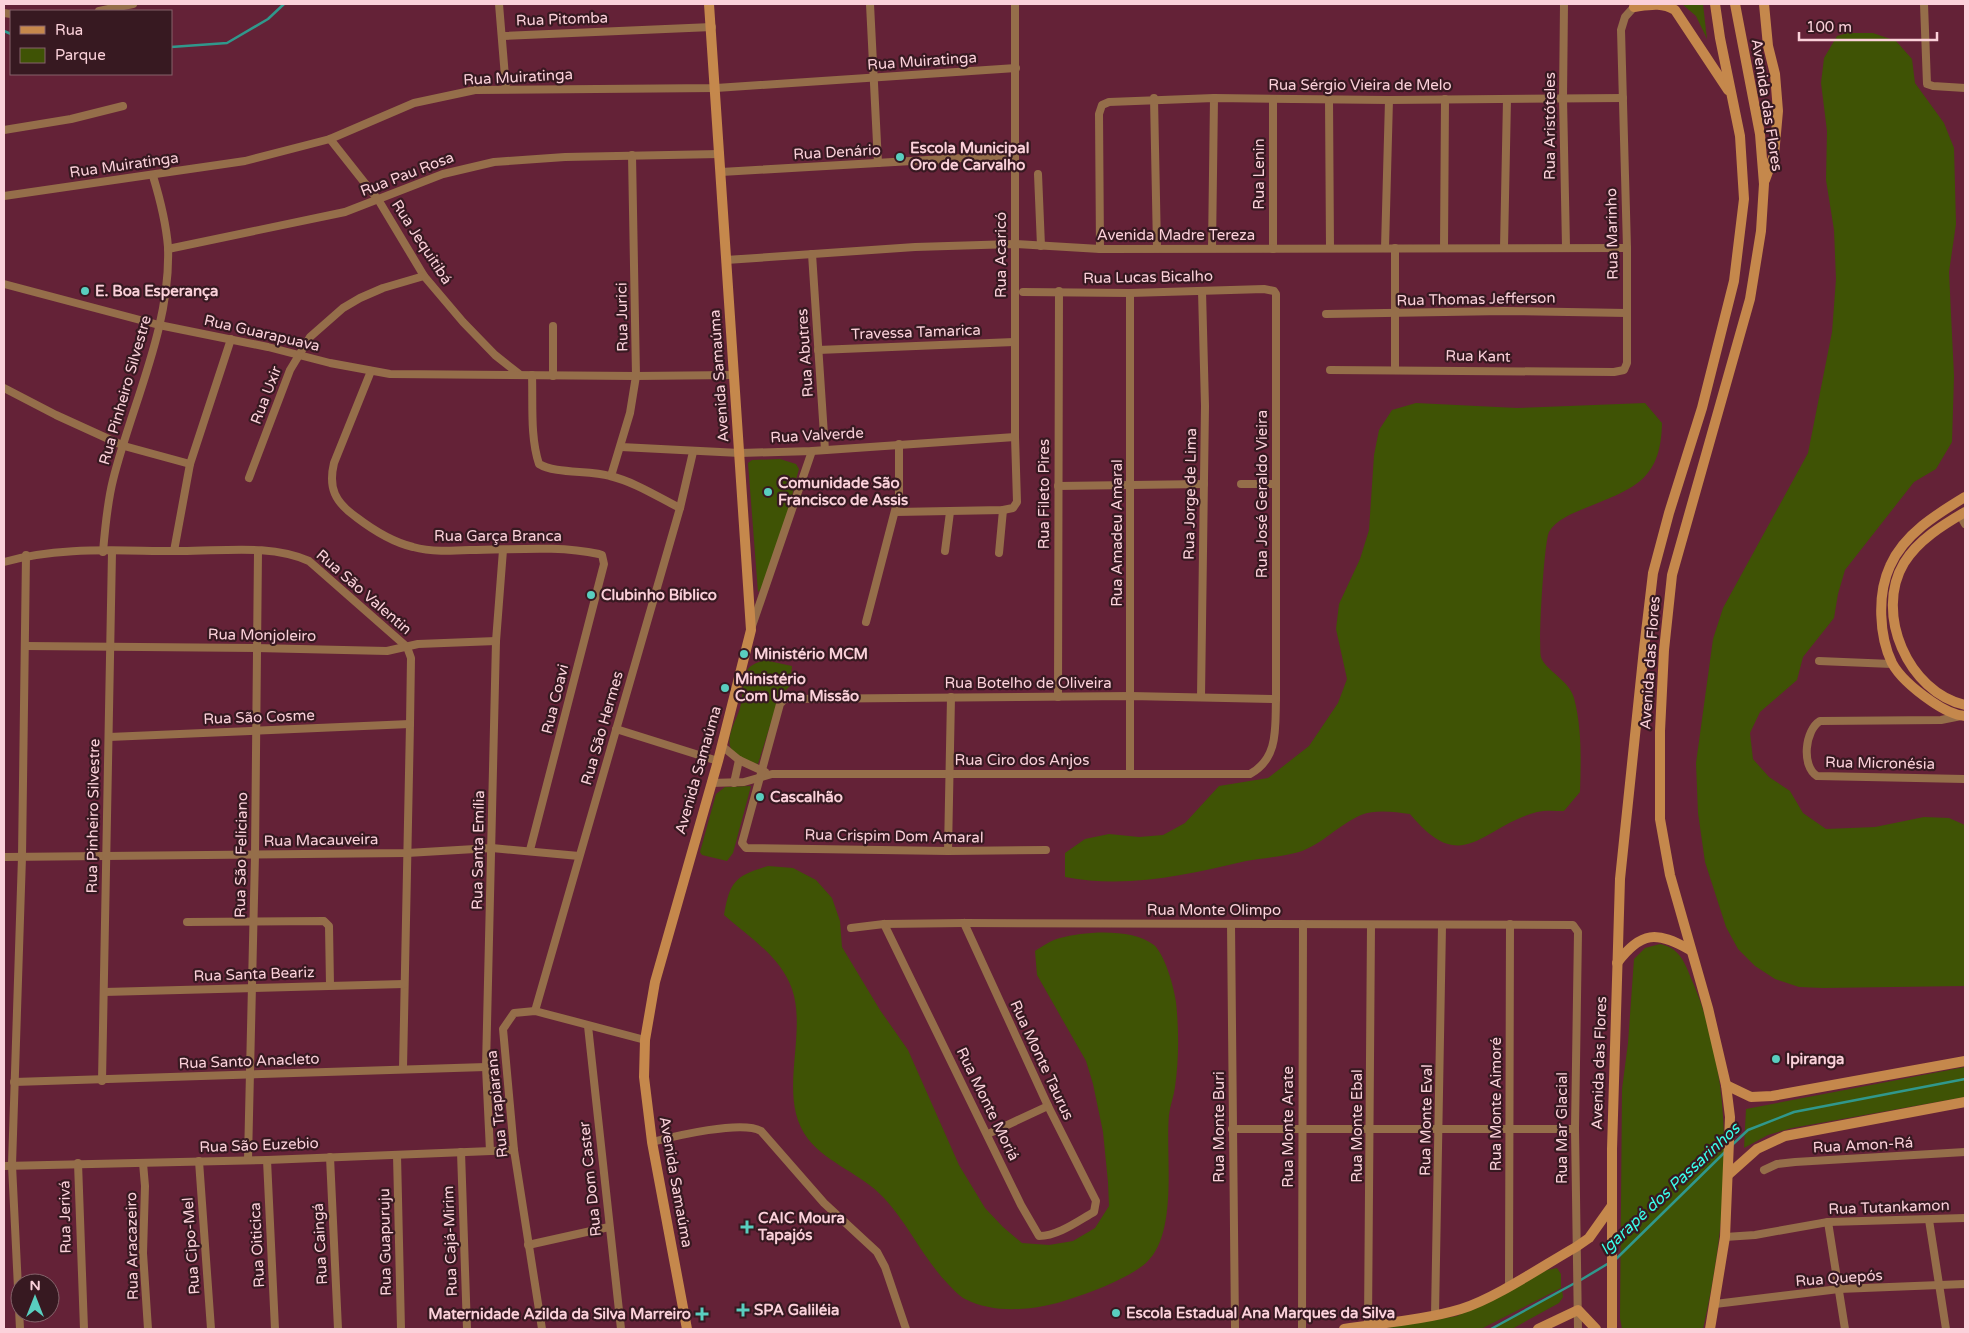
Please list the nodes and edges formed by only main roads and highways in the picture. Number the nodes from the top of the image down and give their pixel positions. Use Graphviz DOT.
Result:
graph roads {
  1 [pos="709,4"];
  2 [pos="1715,4"];
  3 [pos="1735,4"];
  4 [pos="1764,4"];
  5 [pos="1635,6"];
  6 [pos="1734,100"];
  7 [pos="1764,184"];
  8 [pos="1965,497"];
  9 [pos="1963,517"];
  10 [pos="1965,705"];
  11 [pos="1963,716"];
  12 [pos="1690,950"];
  13 [pos="1617,962"];
  14 [pos="1965,1061"];
  15 [pos="1726,1085"];
  16 [pos="1965,1102"];
  17 [pos="1729,1174"];
  18 [pos="1611,1207"];
  19 [pos="687,1329"];
  20 [pos="1344,1329"];
  21 [pos="1538,1329"];
  22 [pos="1596,1329"];
  23 [pos="1612,1329"];
  24 [pos="1710,1329"];
  1 -- 19 [label="main road, Avenida Samaúma"];
  2 -- 6 [label="main road, Avenida das Flores"];
  3 -- 7 [label="main road, Avenida das Flores"];
  4 -- 7 [label="main road"];
  5 -- 6 [label="main road"];
  6 -- 13 [label="main road, Avenida das Flores"];
  7 -- 12 [label="main road, Avenida das Flores"];
  8 -- 11 [label="main road"];
  9 -- 10 [label="main road"];
  12 -- 13 [label="main road"];
  12 -- 15 [label="main road, Avenida das Flores"];
  13 -- 18 [label="main road, Avenida das Flores"];
  14 -- 15 [label="main road"];
  15 -- 17 [label="main road, Avenida das Flores"];
  16 -- 17 [label="main road"];
  17 -- 24 [label="main road, Avenida das Flores"];
  18 -- 20 [label="main road"];
  18 -- 23 [label="main road, Avenida das Flores"];
  21 -- 22 [label="main road"];
}
